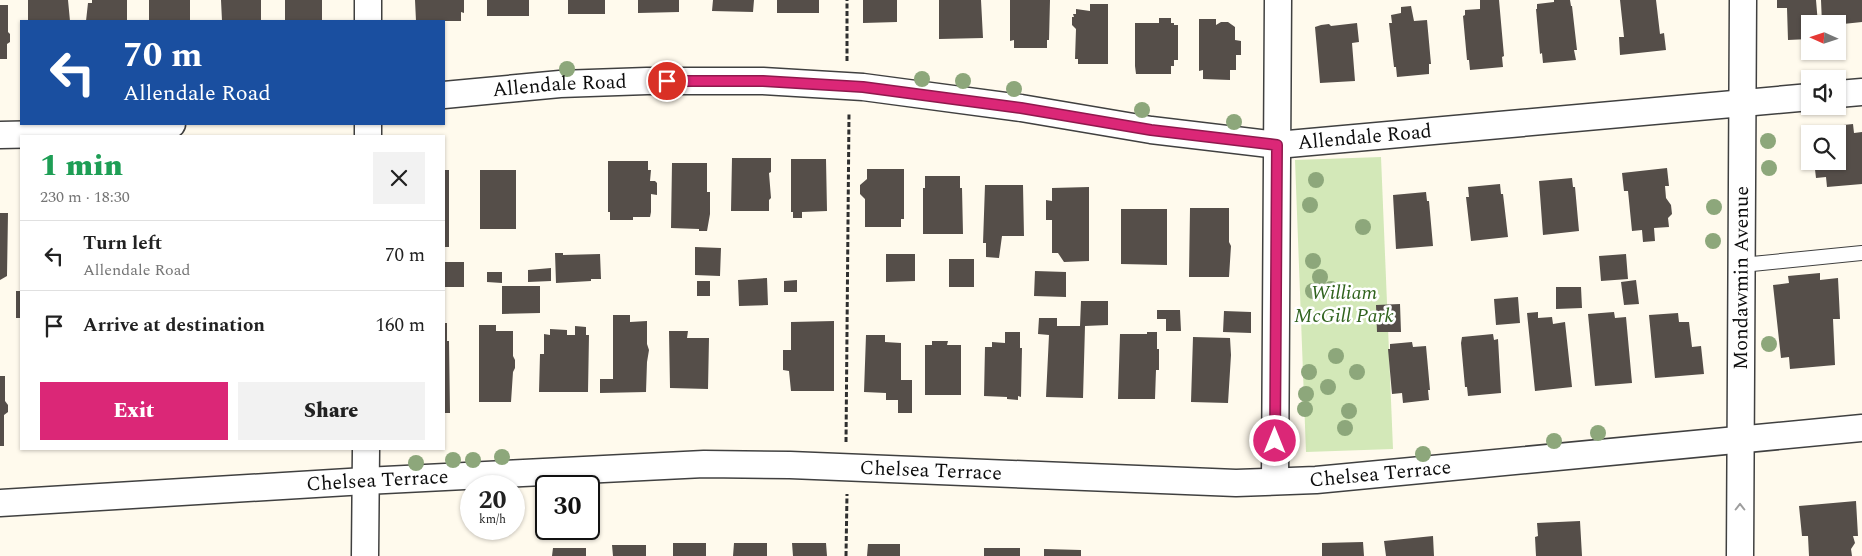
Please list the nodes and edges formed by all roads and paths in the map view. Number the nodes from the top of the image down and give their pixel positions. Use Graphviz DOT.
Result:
graph roads {
  1 [pos="368,0"];
  2 [pos="847,0"];
  3 [pos="1278,0"];
  4 [pos="1743,0"];
  5 [pos="368,20"];
  6 [pos="847,62"];
  7 [pos="1862,92"];
  8 [pos="1846,93"];
  9 [pos="445,95"];
  10 [pos="1801,98"];
  11 [pos="1743,104"];
  12 [pos="849,108"];
  13 [pos="160,125"];
  14 [pos="0,135"];
  15 [pos="1277,145"];
  16 [pos="1862,253"];
  17 [pos="1742,265"];
  18 [pos="1862,428"];
  19 [pos="1740,440"];
  20 [pos="366,450"];
  21 [pos="846,450"];
  22 [pos="366,481"];
  23 [pos="1275,481"];
  24 [pos="847,490"];
  25 [pos="0,503"];
  26 [pos="365,556"];
  27 [pos="846,556"];
  28 [pos="1740,556"];
  1 -- 5 [label="street"];
  2 -- 6 [label="path"];
  3 -- 15 [label="street"];
  4 -- 11 [label="street, Mondawmin Avenue"];
  7 -- 8 [label="street"];
  9 -- 15 [label="street, Allendale Road"];
  10 -- 11 [label="street, Allendale Road"];
  11 -- 15 [label="street, Allendale Road"];
  11 -- 17 [label="street, Mondawmin Avenue"];
  12 -- 21 [label="path"];
  13 -- 14 [label="street"];
  15 -- 23 [label="street"];
  16 -- 17 [label="lane"];
  17 -- 19 [label="street, Mondawmin Avenue"];
  18 -- 19 [label="street, Chelsea Terrace"];
  19 -- 23 [label="street, Chelsea Terrace"];
  28 -- 19 [label="street, Mondawmin Avenue, one-way"];
  20 -- 22 [label="street"];
  22 -- 23 [label="street, Chelsea Terrace"];
  22 -- 25 [label="street, Chelsea Terrace"];
  22 -- 26 [label="street"];
  24 -- 27 [label="path"];
}
